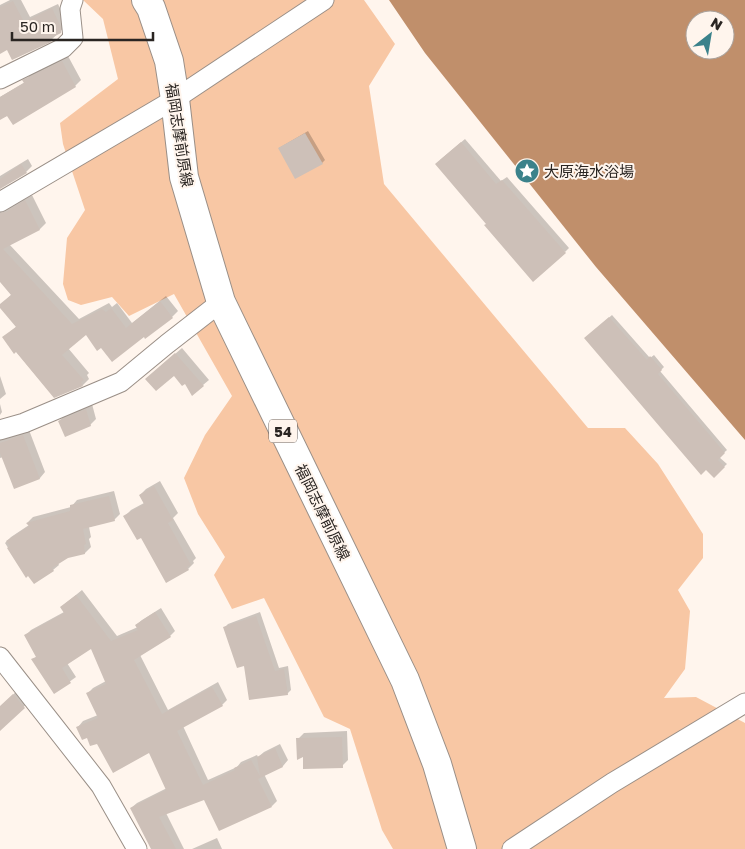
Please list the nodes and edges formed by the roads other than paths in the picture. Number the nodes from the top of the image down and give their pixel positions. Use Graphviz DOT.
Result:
graph roads {
  1 [pos="73,0"];
  2 [pos="146,0"];
  3 [pos="324,0"];
  4 [pos="0,79"];
  5 [pos="175,99"];
  6 [pos="0,202"];
  7 [pos="221,302"];
  8 [pos="0,430"];
  9 [pos="0,657"];
  10 [pos="745,703"];
  11 [pos="137,849"];
  12 [pos="462,849"];
  13 [pos="512,849"];
  1 -- 4 [label="street"];
  2 -- 5 [label="main road, 福岡志摩前原線 / 54"];
  3 -- 5 [label="street"];
  5 -- 6 [label="street"];
  5 -- 7 [label="main road, 福岡志摩前原線 / 54"];
  7 -- 8 [label="street"];
  7 -- 12 [label="main road, 福岡志摩前原線 / 54"];
  9 -- 11 [label="street"];
  10 -- 13 [label="street"];
}
